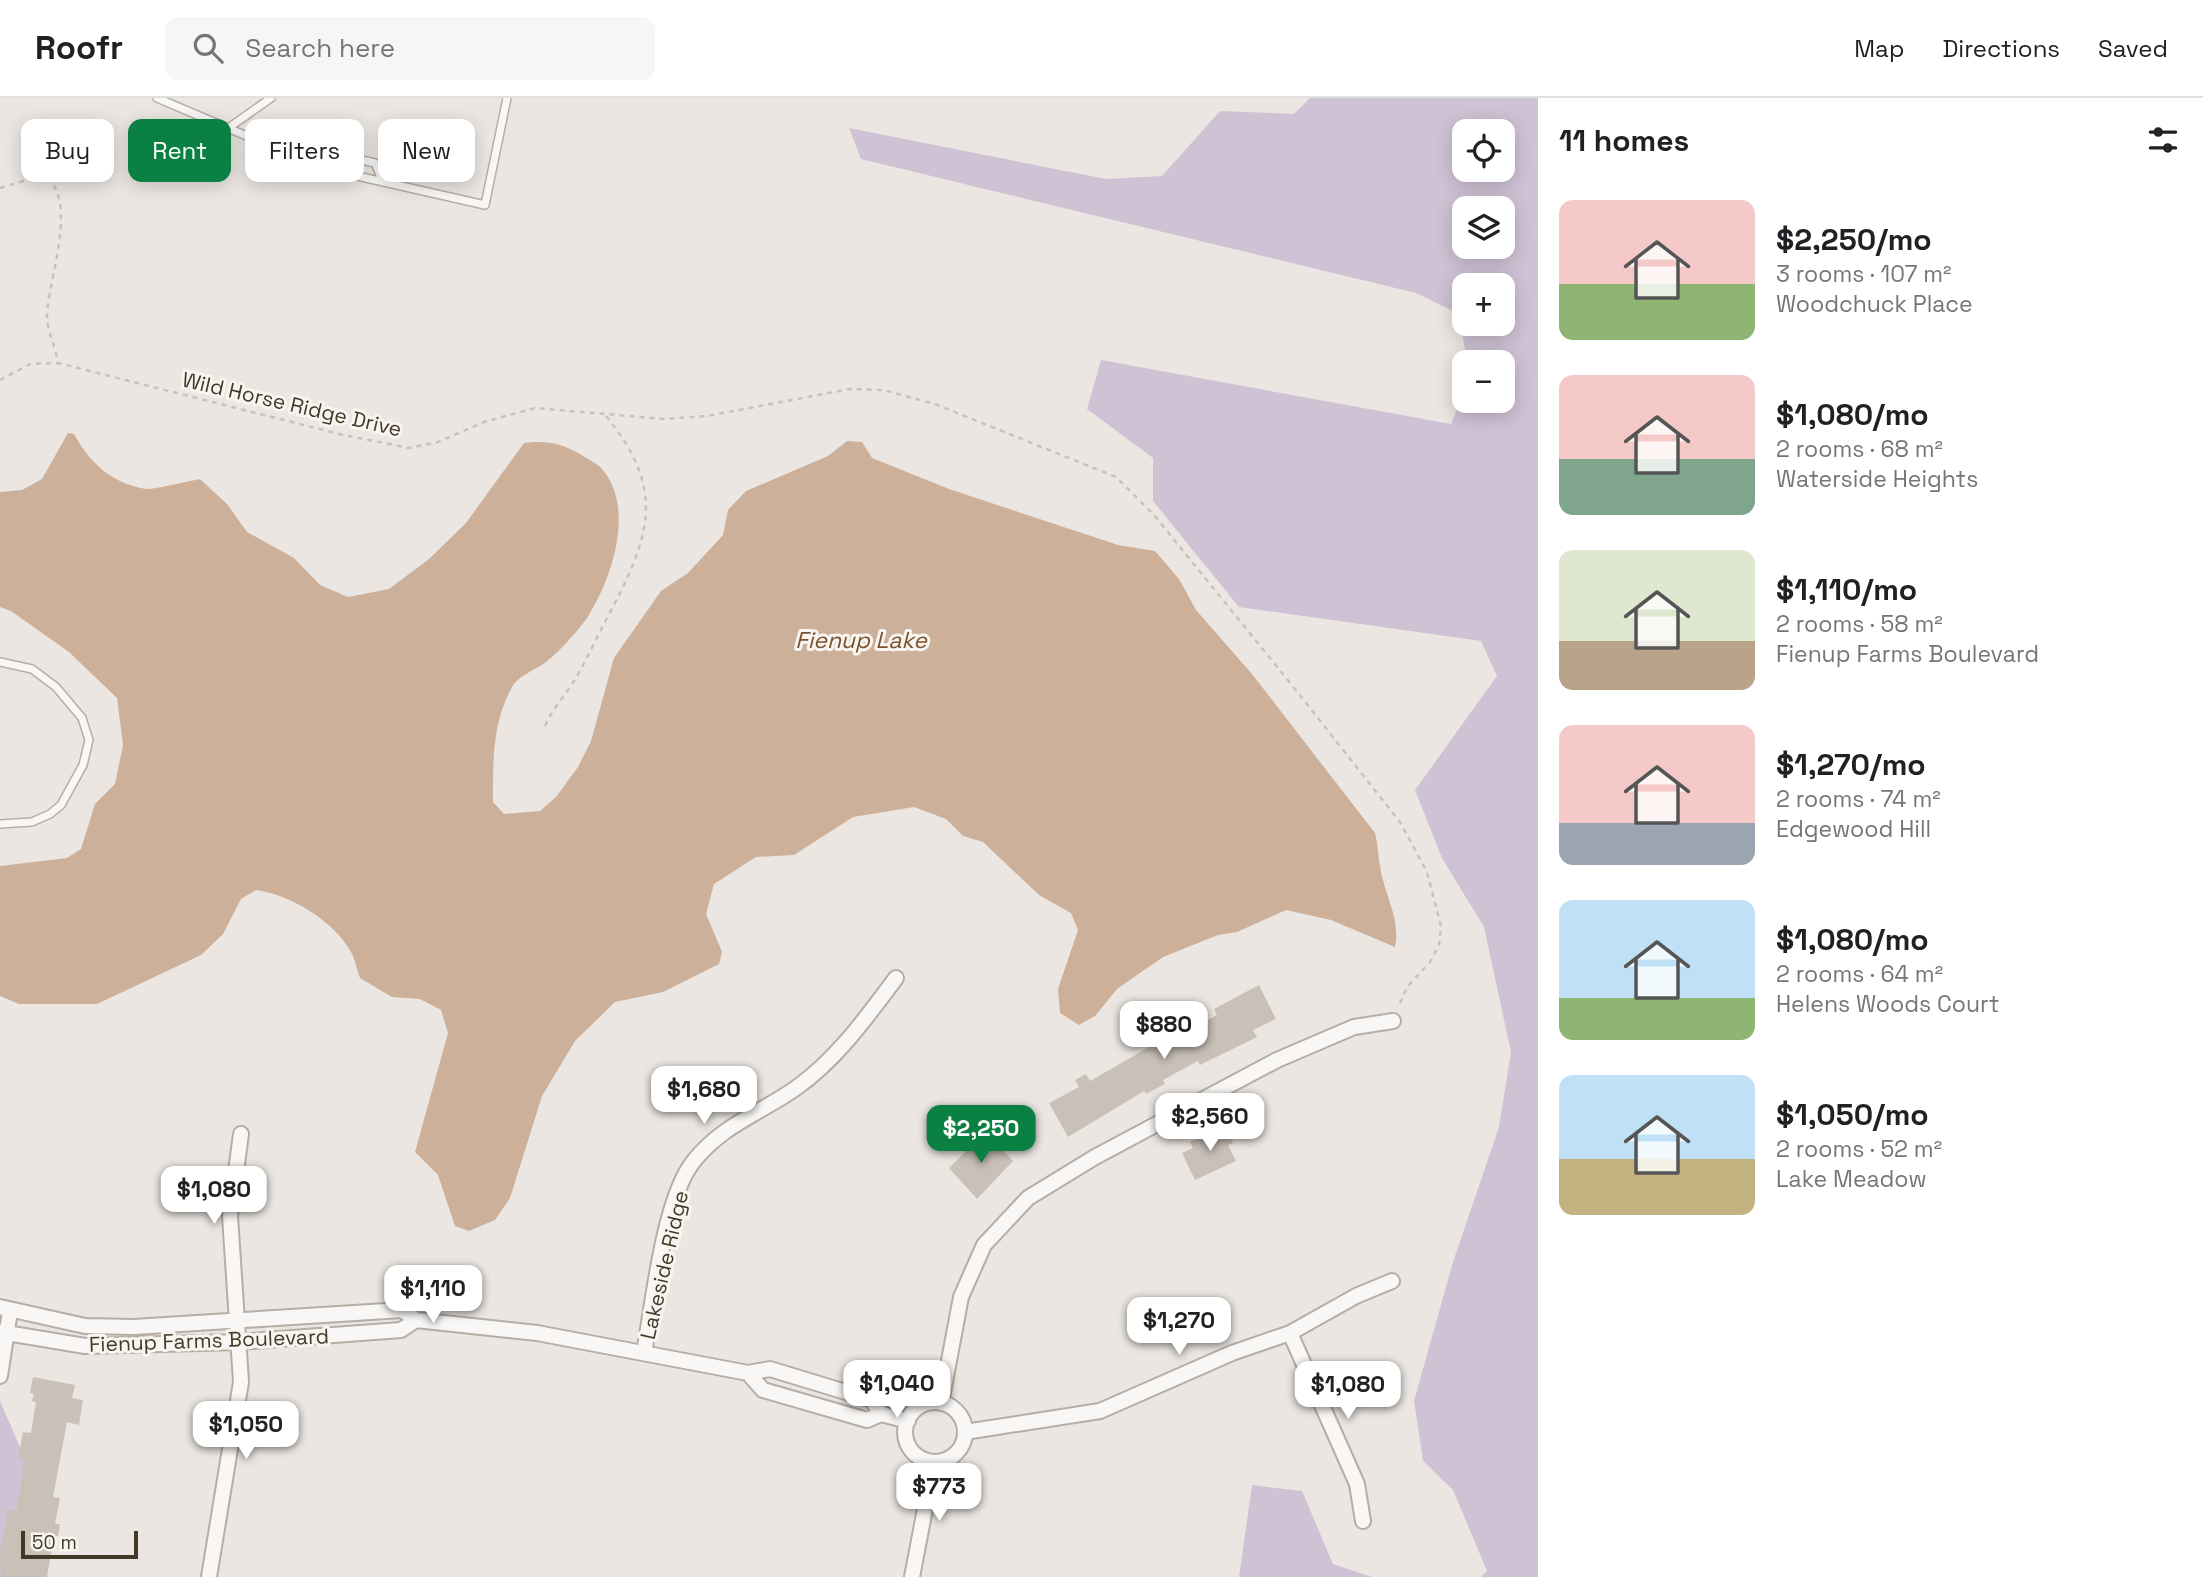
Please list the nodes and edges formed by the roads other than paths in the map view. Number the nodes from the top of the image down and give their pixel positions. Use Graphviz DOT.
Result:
graph roads {
  1 [pos="157,98"];
  2 [pos="271,98"];
  3 [pos="507,98"];
  4 [pos="204,119"];
  5 [pos="231,126"];
  6 [pos="364,161"];
  7 [pos="378,170"];
  8 [pos="383,182"];
  9 [pos="0,662"];
  10 [pos="0,824"];
  11 [pos="896,978"];
  12 [pos="1393,1021"];
  13 [pos="241,1134"];
  14 [pos="1392,1281"];
  15 [pos="5,1309"];
  16 [pos="416,1320"];
  17 [pos="238,1321"];
  18 [pos="1290,1333"];
  19 [pos="3,1334"];
  20 [pos="239,1342"];
  21 [pos="645,1353"];
  22 [pos="748,1373"];
  23 [pos="0,1376"];
  24 [pos="941,1403"];
  25 [pos="881,1414"];
  26 [pos="908,1420"];
  27 [pos="965,1432"];
  28 [pos="934,1462"];
  29 [pos="1363,1521"];
  30 [pos="209,1577"];
  31 [pos="912,1577"];
  1 -- 4 [label="lane"];
  2 -- 5 [label="lane"];
  3 -- 8 [label="lane"];
  6 -- 7 [label="lane"];
  9 -- 10 [label="lane"];
  11 -- 21 [label="street, Lakeside Ridge"];
  12 -- 24 [label="street"];
  13 -- 17 [label="street"];
  14 -- 18 [label="street"];
  15 -- 17 [label="street, Fienup Farms Boulevard"];
  15 -- 19 [label="street"];
  16 -- 17 [label="street, Fienup Farms Boulevard"];
  16 -- 20 [label="street, Fienup Farms Boulevard"];
  16 -- 21 [label="street, Fienup Farms Boulevard"];
  17 -- 20 [label="street"];
  18 -- 27 [label="street"];
  18 -- 29 [label="street"];
  19 -- 20 [label="street, Fienup Farms Boulevard"];
  19 -- 23 [label="street"];
  20 -- 30 [label="street"];
  21 -- 22 [label="street, Fienup Farms Boulevard"];
  22 -- 25 [label="street, Fienup Farms Boulevard"];
  22 -- 25 [label="street, Fienup Farms Boulevard"];
  24 -- 26 [label="street"];
  24 -- 27 [label="street"];
  25 -- 26 [label="street, Fienup Farms Boulevard"];
  26 -- 28 [label="street"];
  27 -- 28 [label="street"];
  28 -- 31 [label="street"];
}
